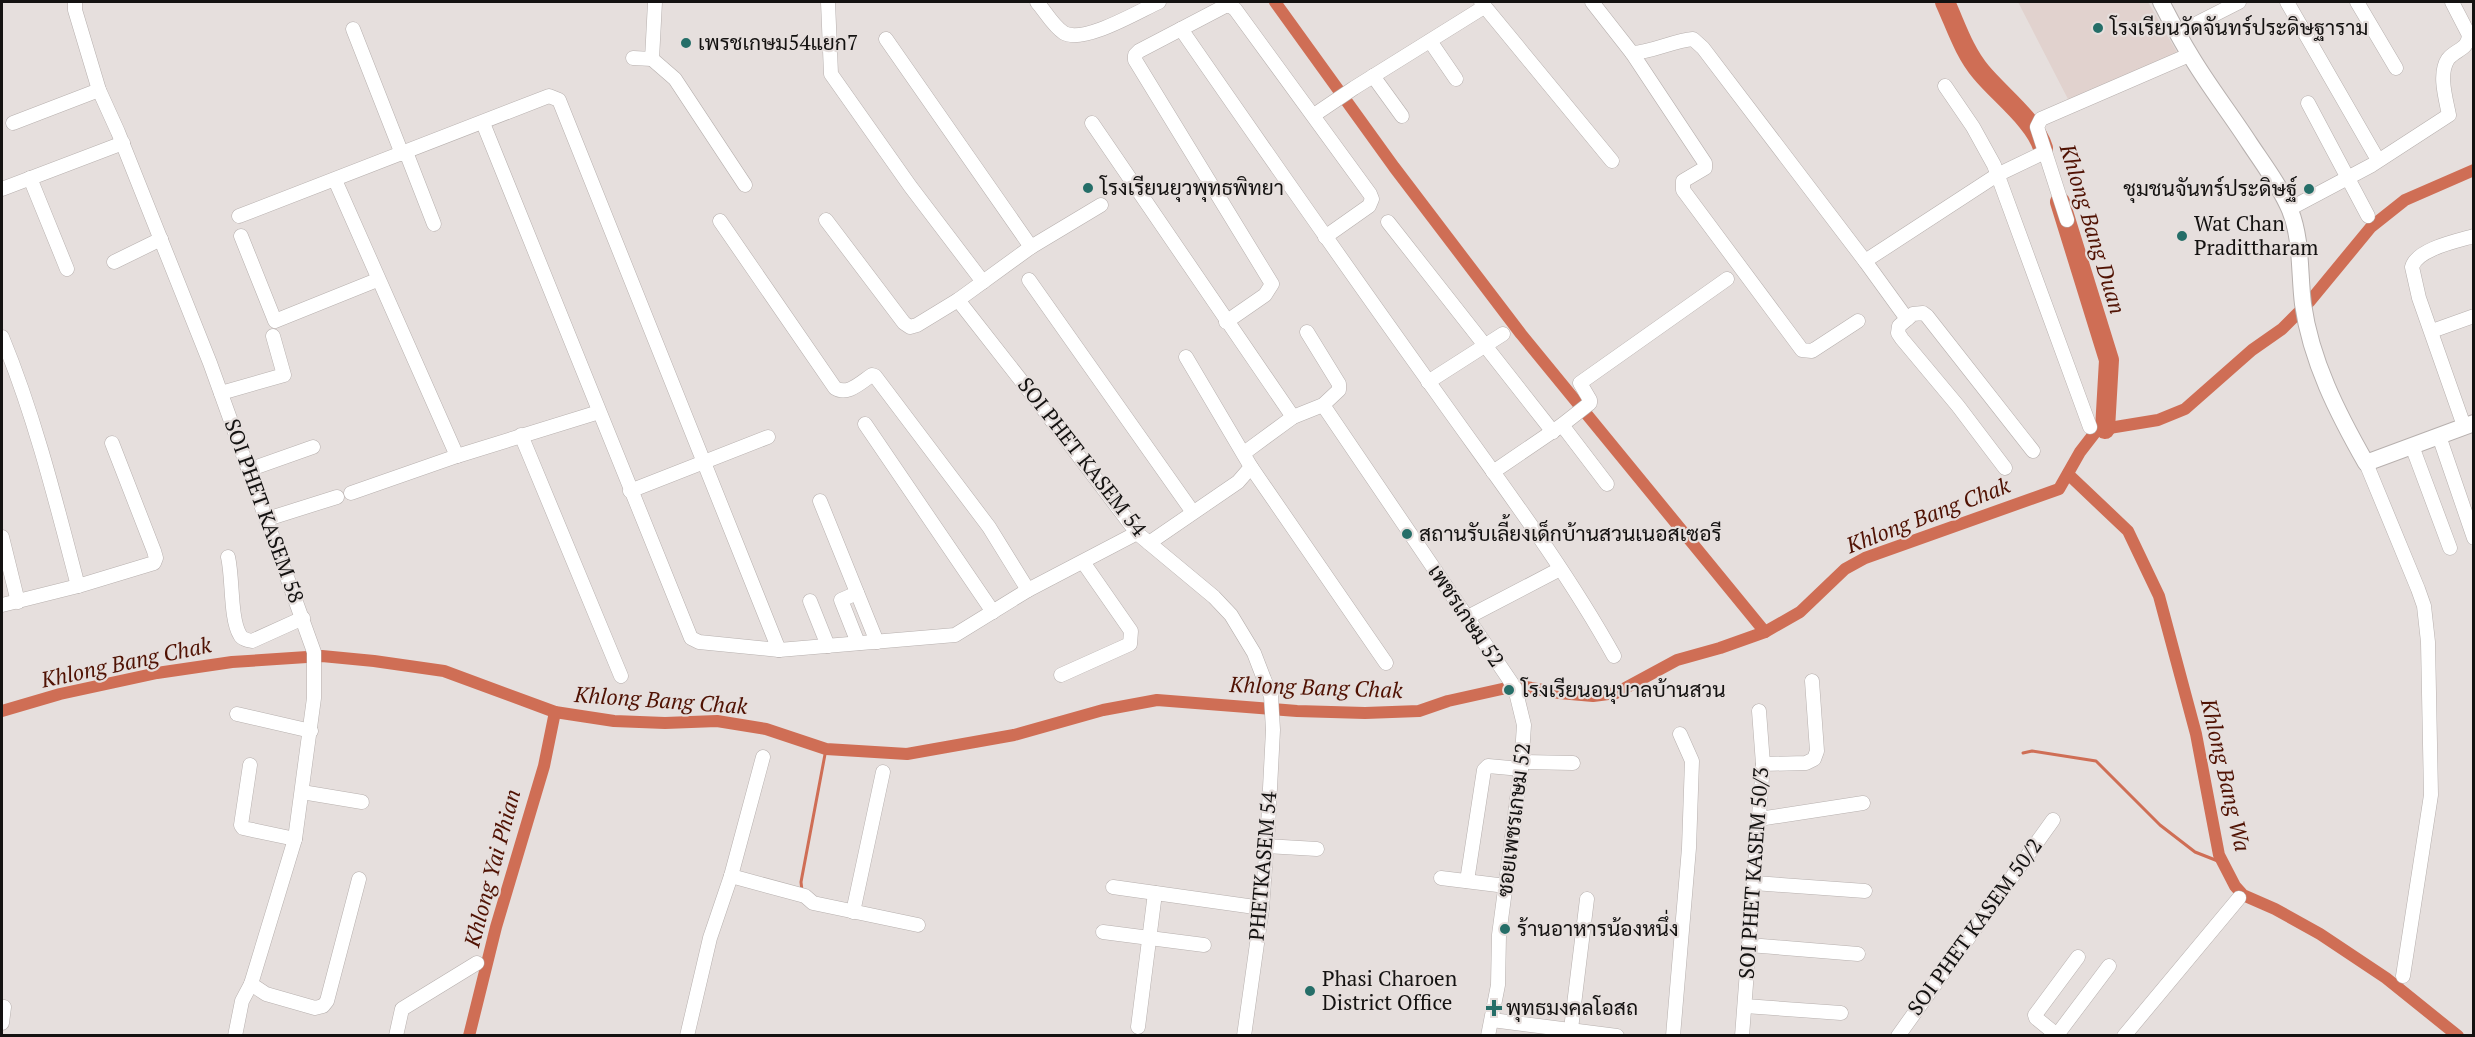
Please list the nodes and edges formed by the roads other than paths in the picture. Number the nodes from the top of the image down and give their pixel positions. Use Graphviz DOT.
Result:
graph roads {
  1 [pos="75,2"];
  2 [pos="655,2"];
  3 [pos="828,2"];
  4 [pos="1037,2"];
  5 [pos="1159,2"];
  6 [pos="1592,2"];
  7 [pos="2161,2"];
  8 [pos="2239,2"];
  9 [pos="2287,2"];
  10 [pos="2357,2"];
  11 [pos="2452,2"];
  12 [pos="1482,4"];
  13 [pos="1181,28"];
  14 [pos="353,29"];
  15 [pos="2178,33"];
  16 [pos="886,39"];
  17 [pos="1430,41"];
  18 [pos="1632,53"];
  19 [pos="2189,55"];
  20 [pos="633,58"];
  21 [pos="652,59"];
  22 [pos="2396,68"];
  23 [pos="1373,76"];
  24 [pos="1456,79"];
  25 [pos="1945,86"];
  26 [pos="99,90"];
  27 [pos="2308,103"];
  28 [pos="1314,115"];
  29 [pos="1402,116"];
  30 [pos="13,123"];
  31 [pos="483,123"];
  32 [pos="1092,123"];
  33 [pos="123,143"];
  34 [pos="404,153"];
  35 [pos="2038,155"];
  36 [pos="2378,160"];
  37 [pos="1612,161"];
  38 [pos="1997,175"];
  39 [pos="30,178"];
  40 [pos="2348,178"];
  41 [pos="334,180"];
  42 [pos="745,185"];
  43 [pos="2,189"];
  44 [pos="1101,205"];
  45 [pos="2289,209"];
  46 [pos="239,216"];
  47 [pos="2368,216"];
  48 [pos="826,220"];
  49 [pos="2067,220"];
  50 [pos="720,221"];
  51 [pos="1388,222"];
  52 [pos="434,224"];
  53 [pos="241,236"];
  54 [pos="1326,237"];
  55 [pos="161,239"];
  56 [pos="2473,240"];
  57 [pos="1031,247"];
  58 [pos="1865,261"];
  59 [pos="114,262"];
  60 [pos="67,269"];
  61 [pos="1727,279"];
  62 [pos="377,280"];
  63 [pos="1029,280"];
  64 [pos="983,282"];
  65 [pos="958,300"];
  66 [pos="2474,316"];
  67 [pos="1907,319"];
  68 [pos="1858,321"];
  69 [pos="1226,322"];
  70 [pos="2432,330"];
  71 [pos="1306,332"];
  72 [pos="1503,334"];
  73 [pos="273,336"];
  74 [pos="2,338"];
  75 [pos="1484,346"];
  76 [pos="1185,357"];
  77 [pos="1428,382"];
  78 [pos="221,393"];
  79 [pos="1323,405"];
  80 [pos="599,412"];
  81 [pos="1293,417"];
  82 [pos="865,424"];
  83 [pos="2471,426"];
  84 [pos="2090,427"];
  85 [pos="1557,429"];
  86 [pos="521,435"];
  87 [pos="768,436"];
  88 [pos="2439,436"];
  89 [pos="112,443"];
  90 [pos="2412,446"];
  91 [pos="313,447"];
  92 [pos="2033,451"];
  93 [pos="1244,453"];
  94 [pos="456,456"];
  95 [pos="705,460"];
  96 [pos="2366,463"];
  97 [pos="1251,467"];
  98 [pos="2005,468"];
  99 [pos="248,470"];
  100 [pos="1493,472"];
  101 [pos="1607,484"];
  102 [pos="630,491"];
  103 [pos="820,501"];
  104 [pos="1192,511"];
  105 [pos="267,519"];
  106 [pos="1137,533"];
  107 [pos="2,537"];
  108 [pos="2474,538"];
  109 [pos="1149,543"];
  110 [pos="2450,548"];
  111 [pos="228,557"];
  112 [pos="1083,562"];
  113 [pos="1560,569"];
  114 [pos="78,586"];
  115 [pos="1028,590"];
  116 [pos="857,593"];
  117 [pos="810,601"];
  118 [pos="18,602"];
  119 [pos="2,605"];
  120 [pos="993,612"];
  121 [pos="1468,617"];
  122 [pos="303,618"];
  123 [pos="877,642"];
  124 [pos="858,643"];
  125 [pos="828,646"];
  126 [pos="779,650"];
  127 [pos="1614,656"];
  128 [pos="1386,663"];
  129 [pos="1061,675"];
  130 [pos="621,676"];
  131 [pos="1812,681"];
  132 [pos="1271,696"];
  133 [pos="1522,710"];
  134 [pos="1759,711"];
  135 [pos="237,714"];
  136 [pos="311,730"];
  137 [pos="1680,734"];
  138 [pos="763,757"];
  139 [pos="1573,763"];
  140 [pos="1763,764"];
  141 [pos="250,765"];
  142 [pos="1521,765"];
  143 [pos="883,772"];
  144 [pos="302,792"];
  145 [pos="362,802"];
  146 [pos="1863,803"];
  147 [pos="1758,819"];
  148 [pos="2053,820"];
  149 [pos="295,839"];
  150 [pos="1267,846"];
  151 [pos="1317,849"];
  152 [pos="731,876"];
  153 [pos="1441,878"];
  154 [pos="359,879"];
  155 [pos="1467,881"];
  156 [pos="1754,883"];
  157 [pos="1506,886"];
  158 [pos="1113,887"];
  159 [pos="1865,891"];
  160 [pos="1155,893"];
  161 [pos="2239,898"];
  162 [pos="1587,899"];
  163 [pos="1262,908"];
  164 [pos="853,912"];
  165 [pos="918,925"];
  166 [pos="1103,932"];
  167 [pos="1150,938"];
  168 [pos="1204,945"];
  169 [pos="1749,945"];
  170 [pos="1858,954"];
  171 [pos="2078,957"];
  172 [pos="477,963"];
  173 [pos="2109,966"];
  174 [pos="2403,976"];
  175 [pos="251,984"];
  176 [pos="1745,1006"];
  177 [pos="4,1007"];
  178 [pos="1841,1013"];
  179 [pos="1491,1020"];
  180 [pos="2,1023"];
  181 [pos="1138,1027"];
  182 [pos="1571,1029"];
  183 [pos="235,1035"];
  184 [pos="396,1035"];
  185 [pos="687,1035"];
  186 [pos="1244,1035"];
  187 [pos="1488,1035"];
  188 [pos="1617,1035"];
  189 [pos="1673,1035"];
  190 [pos="1742,1035"];
  191 [pos="1898,1035"];
  192 [pos="2057,1035"];
  193 [pos="2124,1035"];
  1 -- 26 [label="street, SOI PHET KASEM 58"];
  2 -- 21 [label="street"];
  3 -- 64 [label="street"];
  4 -- 5 [label="street"];
  6 -- 18 [label="street"];
  7 -- 15 [label="street"];
  8 -- 15 [label="street"];
  9 -- 36 [label="street"];
  10 -- 22 [label="street"];
  11 -- 36 [label="street"];
  12 -- 17 [label="street"];
  12 -- 37 [label="street"];
  13 -- 28 [label="street"];
  13 -- 54 [label="street"];
  13 -- 69 [label="street"];
  14 -- 34 [label="street"];
  15 -- 19 [label="street"];
  16 -- 57 [label="street"];
  17 -- 23 [label="street"];
  17 -- 24 [label="street"];
  18 -- 58 [label="street"];
  18 -- 68 [label="street"];
  19 -- 35 [label="street"];
  19 -- 45 [label="street"];
  20 -- 21 [label="street"];
  21 -- 42 [label="street"];
  23 -- 28 [label="street"];
  23 -- 29 [label="street"];
  25 -- 38 [label="street"];
  26 -- 30 [label="street"];
  26 -- 33 [label="street, SOI PHET KASEM 58"];
  27 -- 40 [label="street"];
  28 -- 54 [label="street"];
  31 -- 34 [label="street"];
  31 -- 80 [label="street"];
  31 -- 95 [label="street"];
  32 -- 69 [label="street"];
  33 -- 39 [label="street"];
  33 -- 55 [label="street, SOI PHET KASEM 58"];
  34 -- 41 [label="street"];
  34 -- 52 [label="street"];
  35 -- 38 [label="street"];
  35 -- 49 [label="street"];
  36 -- 40 [label="street"];
  38 -- 58 [label="street"];
  38 -- 84 [label="street"];
  39 -- 43 [label="street"];
  39 -- 60 [label="street"];
  40 -- 45 [label="street"];
  40 -- 47 [label="street"];
  41 -- 46 [label="street"];
  41 -- 62 [label="street"];
  44 -- 57 [label="street"];
  45 -- 96 [label="street"];
  48 -- 65 [label="street"];
  50 -- 115 [label="street"];
  51 -- 75 [label="street"];
  53 -- 62 [label="street"];
  54 -- 77 [label="street"];
  55 -- 59 [label="street"];
  55 -- 78 [label="street, SOI PHET KASEM 58"];
  56 -- 70 [label="street"];
  57 -- 64 [label="street"];
  58 -- 67 [label="street"];
  61 -- 85 [label="street"];
  62 -- 94 [label="street"];
  63 -- 104 [label="street"];
  64 -- 65 [label="street"];
  65 -- 106 [label="street, SOI PHET KASEM 54"];
  66 -- 70 [label="street"];
  67 -- 92 [label="street"];
  67 -- 98 [label="street"];
  69 -- 81 [label="street"];
  70 -- 83 [label="street"];
  71 -- 79 [label="street"];
  72 -- 75 [label="street"];
  73 -- 78 [label="street"];
  74 -- 114 [label="street"];
  75 -- 77 [label="street"];
  75 -- 85 [label="street"];
  76 -- 93 [label="street"];
  77 -- 100 [label="street"];
  78 -- 99 [label="street, SOI PHET KASEM 58"];
  79 -- 81 [label="street"];
  79 -- 121 [label="street, เพชรเกษม 52"];
  80 -- 86 [label="street"];
  80 -- 102 [label="street"];
  81 -- 93 [label="street"];
  82 -- 120 [label="street"];
  83 -- 88 [label="street"];
  85 -- 100 [label="street"];
  85 -- 101 [label="street"];
  86 -- 94 [label="street"];
  86 -- 130 [label="street"];
  87 -- 95 [label="street"];
  88 -- 90 [label="street"];
  88 -- 108 [label="street"];
  89 -- 114 [label="street"];
  90 -- 96 [label="street"];
  90 -- 110 [label="street"];
  91 -- 99 [label="street"];
  93 -- 97 [label="street"];
  94 -- 105 [label="street"];
  95 -- 102 [label="street"];
  95 -- 126 [label="street"];
  96 -- 174 [label="street"];
  97 -- 104 [label="street"];
  97 -- 128 [label="street"];
  99 -- 105 [label="street, SOI PHET KASEM 58"];
  100 -- 113 [label="street"];
  102 -- 126 [label="street"];
  103 -- 116 [label="street"];
  104 -- 109 [label="street"];
  105 -- 122 [label="street, SOI PHET KASEM 58"];
  106 -- 109 [label="street, SOI PHET KASEM 54"];
  106 -- 112 [label="street"];
  107 -- 118 [label="street"];
  109 -- 132 [label="street, SOI PHET KASEM 54"];
  111 -- 122 [label="street"];
  112 -- 115 [label="street"];
  112 -- 129 [label="street"];
  113 -- 121 [label="street"];
  113 -- 127 [label="street"];
  114 -- 118 [label="street"];
  115 -- 120 [label="street"];
  116 -- 123 [label="street"];
  116 -- 124 [label="street"];
  117 -- 125 [label="street"];
  118 -- 119 [label="street"];
  120 -- 123 [label="street"];
  121 -- 133 [label="street, เพชรเกษม 52"];
  122 -- 136 [label="street, SOI PHET KASEM 58"];
  123 -- 124 [label="street"];
  124 -- 125 [label="street"];
  125 -- 126 [label="street"];
  131 -- 140 [label="street"];
  132 -- 150 [label="street, PHETKASEM 54"];
  133 -- 142 [label="street, ซอยเพชรเกษม 52"];
  134 -- 140 [label="street, SOI PHET KASEM 50/3"];
  135 -- 136 [label="street"];
  136 -- 144 [label="street, SOI PHET KASEM 58"];
  137 -- 189 [label="street"];
  138 -- 152 [label="street"];
  139 -- 142 [label="street"];
  140 -- 147 [label="street, SOI PHET KASEM 50/3"];
  141 -- 149 [label="street"];
  142 -- 155 [label="street"];
  142 -- 157 [label="street, ซอยเพชรเกษม 52"];
  143 -- 164 [label="street"];
  144 -- 145 [label="street"];
  144 -- 149 [label="street, SOI PHET KASEM 58"];
  146 -- 147 [label="street"];
  147 -- 156 [label="street, SOI PHET KASEM 50/3"];
  148 -- 191 [label="street, SOI PHET KASEM 50/2"];
  149 -- 175 [label="street, SOI PHET KASEM 58"];
  150 -- 151 [label="street"];
  150 -- 163 [label="street, PHETKASEM 54"];
  152 -- 164 [label="street"];
  152 -- 185 [label="street"];
  153 -- 155 [label="street"];
  154 -- 175 [label="street"];
  155 -- 157 [label="street"];
  156 -- 159 [label="street"];
  156 -- 169 [label="street, SOI PHET KASEM 50/3"];
  157 -- 179 [label="street, ซอยเพชรเกษม 52"];
  158 -- 160 [label="street"];
  160 -- 163 [label="street"];
  160 -- 167 [label="street"];
  161 -- 193 [label="street"];
  162 -- 182 [label="street"];
  163 -- 186 [label="street, PHETKASEM 54"];
  164 -- 165 [label="street"];
  166 -- 167 [label="street"];
  167 -- 168 [label="street"];
  167 -- 181 [label="street"];
  169 -- 170 [label="street"];
  169 -- 176 [label="street, SOI PHET KASEM 50/3"];
  171 -- 192 [label="street"];
  172 -- 184 [label="street"];
  173 -- 192 [label="street"];
  175 -- 183 [label="street, SOI PHET KASEM 58"];
  176 -- 178 [label="street"];
  176 -- 190 [label="street, SOI PHET KASEM 50/3"];
  177 -- 180 [label="street"];
  179 -- 182 [label="street"];
  179 -- 187 [label="street, ซอยเพชรเกษม 52"];
  182 -- 188 [label="street"];
}
